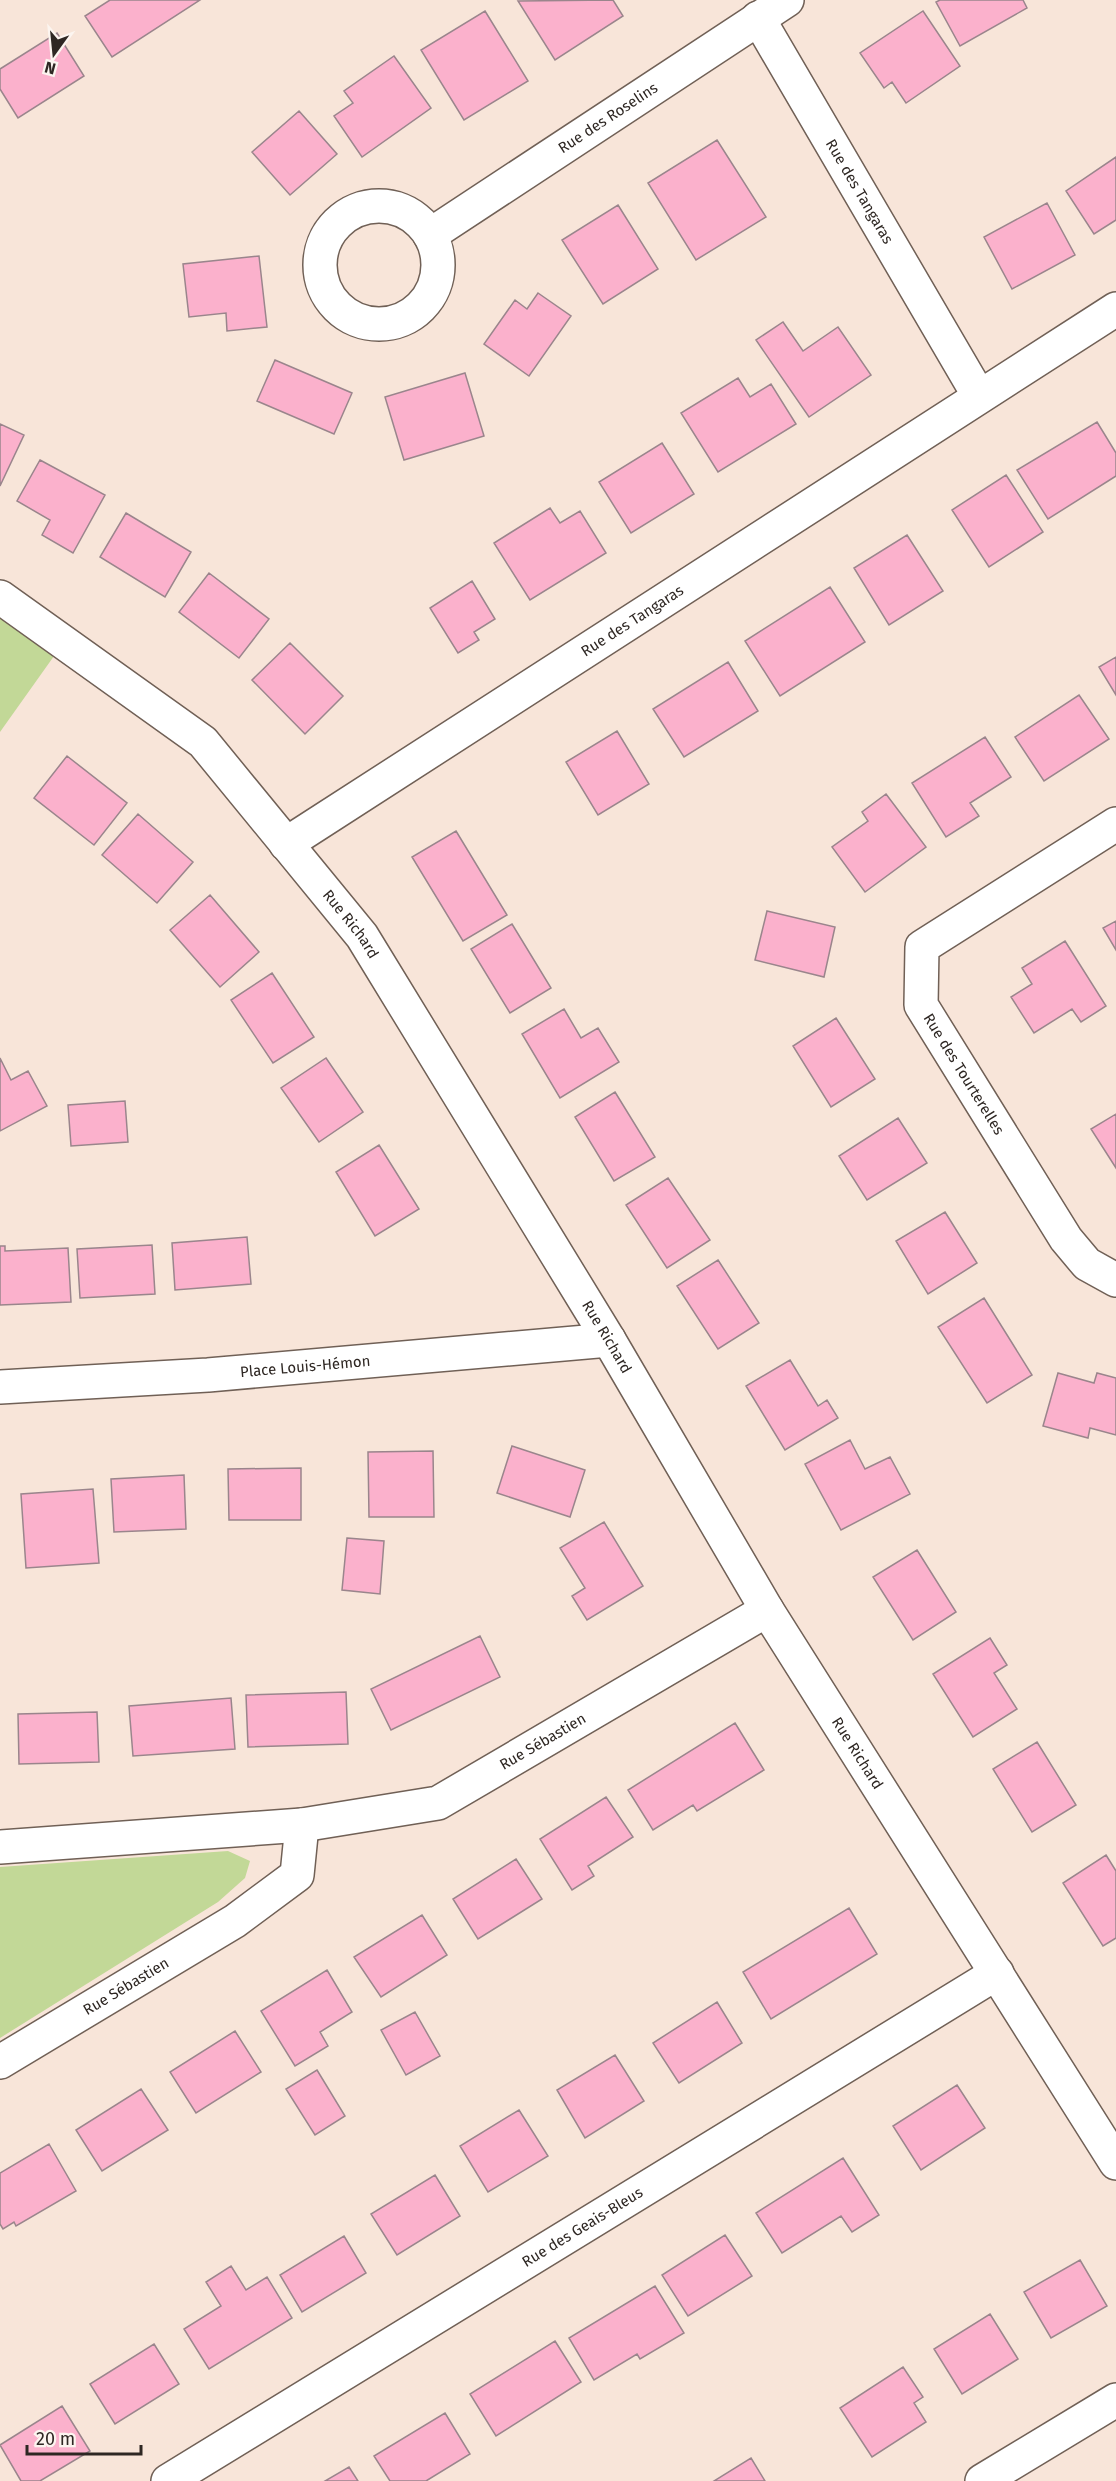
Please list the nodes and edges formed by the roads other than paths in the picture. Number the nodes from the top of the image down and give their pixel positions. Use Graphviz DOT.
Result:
graph roads {
  1 [pos="787,0"];
  2 [pos="758,18"];
  3 [pos="430,235"];
  4 [pos="1116,309"];
  5 [pos="979,396"];
  6 [pos="0,597"];
  7 [pos="1116,824"];
  8 [pos="286,844"];
  9 [pos="1116,1280"];
  10 [pos="609,1340"];
  11 [pos="0,1387"];
  12 [pos="767,1610"];
  13 [pos="302,1825"];
  14 [pos="0,1847"];
  15 [pos="997,1973"];
  16 [pos="0,2062"];
  17 [pos="1116,2163"];
  18 [pos="1116,2400"];
  19 [pos="168,2481"];
  20 [pos="982,2481"];
  1 -- 2 [label="street, Rue des Roselins"];
  2 -- 3 [label="street, Rue des Roselins"];
  2 -- 5 [label="street, Rue des Tangaras"];
  4 -- 5 [label="street, Rue des Tangaras"];
  5 -- 8 [label="street, Rue des Tangaras"];
  6 -- 8 [label="street, Rue Richard"];
  7 -- 9 [label="street, Rue des Tourterelles"];
  8 -- 10 [label="street, Rue Richard"];
  10 -- 11 [label="street, Place Louis-Hémon"];
  10 -- 12 [label="street, Rue Richard"];
  12 -- 13 [label="street, Rue Sébastien"];
  12 -- 15 [label="street, Rue Richard"];
  13 -- 14 [label="street, Rue Sébastien"];
  13 -- 16 [label="street, Rue Sébastien"];
  15 -- 17 [label="street, Rue Richard"];
  15 -- 19 [label="street, Rue des Geais-Bleus"];
  18 -- 20 [label="street"];
}
